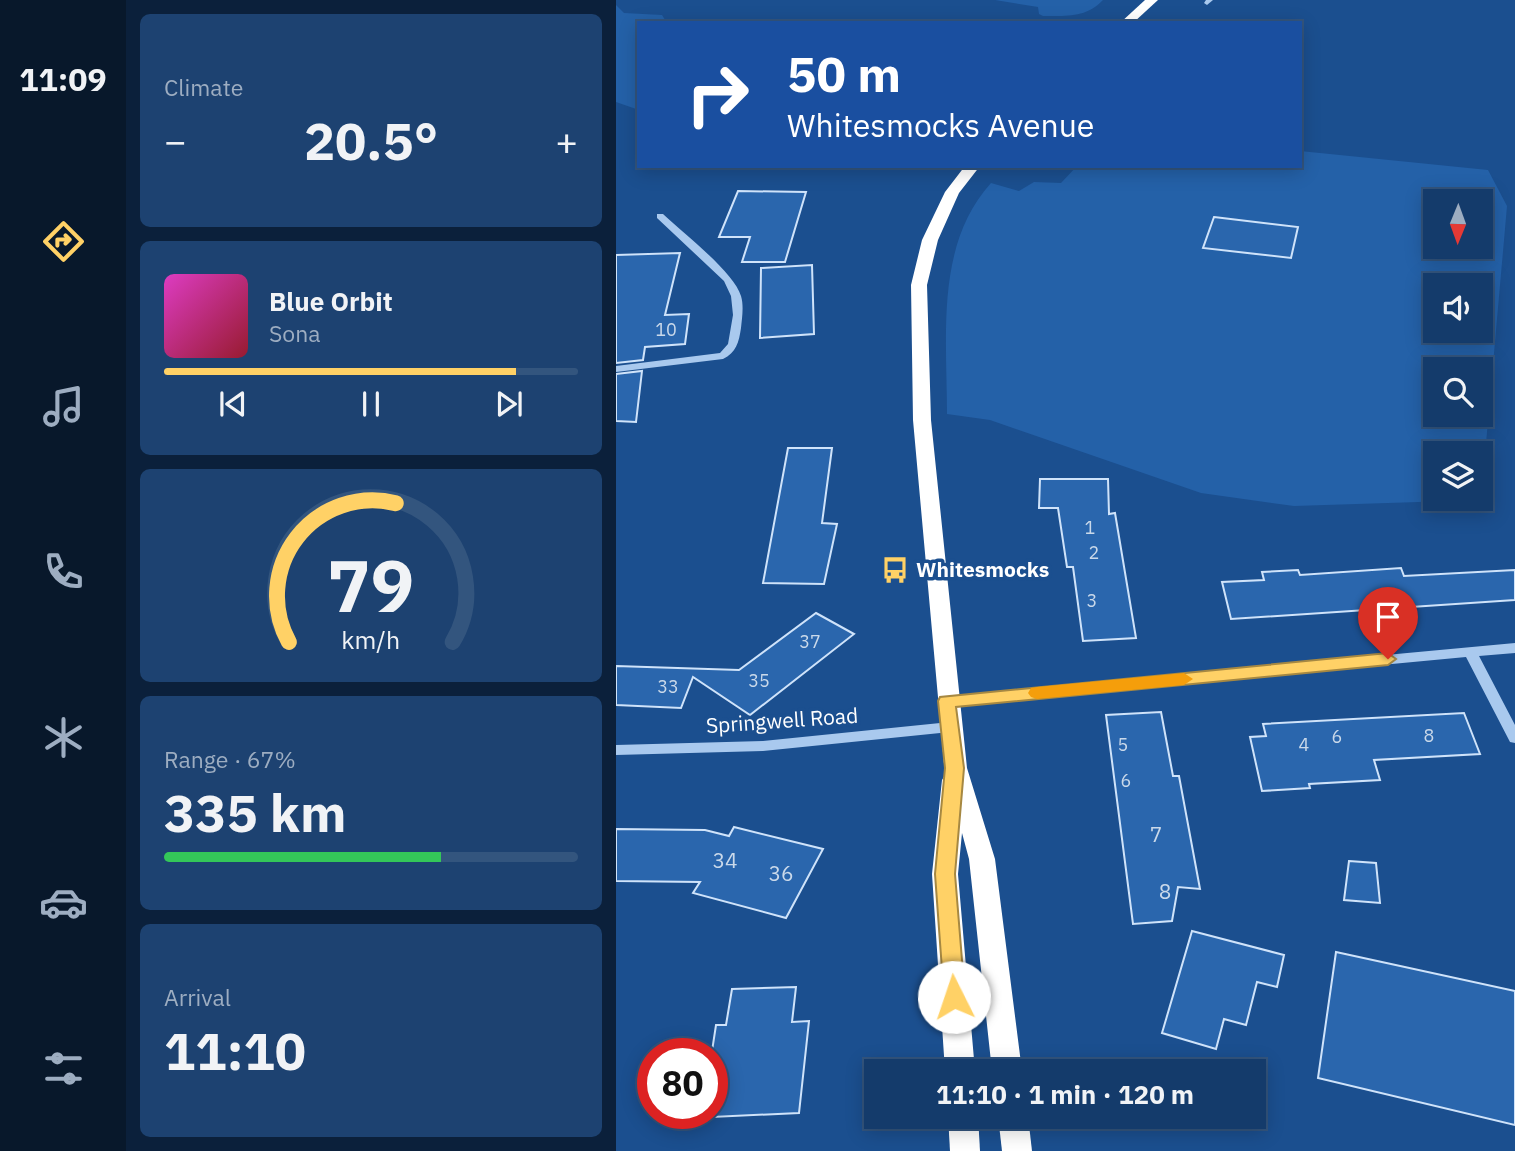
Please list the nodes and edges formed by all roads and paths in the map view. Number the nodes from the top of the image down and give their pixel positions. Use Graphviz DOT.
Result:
graph roads {
  1 [pos="1151,1"];
  2 [pos="1128,21"];
  3 [pos="971,168"];
  4 [pos="660,216"];
  5 [pos="616,369"];
  6 [pos="1515,648"];
  7 [pos="1470,652"];
  8 [pos="947,701"];
  9 [pos="950,727"];
  10 [pos="1515,738"];
  11 [pos="616,750"];
  12 [pos="955,768"];
  13 [pos="959,1059"];
  14 [pos="1006,1059"];
  15 [pos="964,1129"];
  16 [pos="1014,1129"];
  17 [pos="965,1151"];
  18 [pos="1017,1151"];
  1 -- 2 [label="highway"];
  3 -- 8 [label="highway"];
  4 -- 5 [label="street"];
  6 -- 7 [label="street"];
  7 -- 8 [label="street"];
  7 -- 10 [label="street"];
  8 -- 9 [label="highway"];
  9 -- 11 [label="street, Springwell Road"];
  9 -- 12 [label="highway"];
  12 -- 13 [label="highway"];
  12 -- 14 [label="highway"];
  15 -- 17 [label="highway"];
  16 -- 18 [label="highway"];
}
